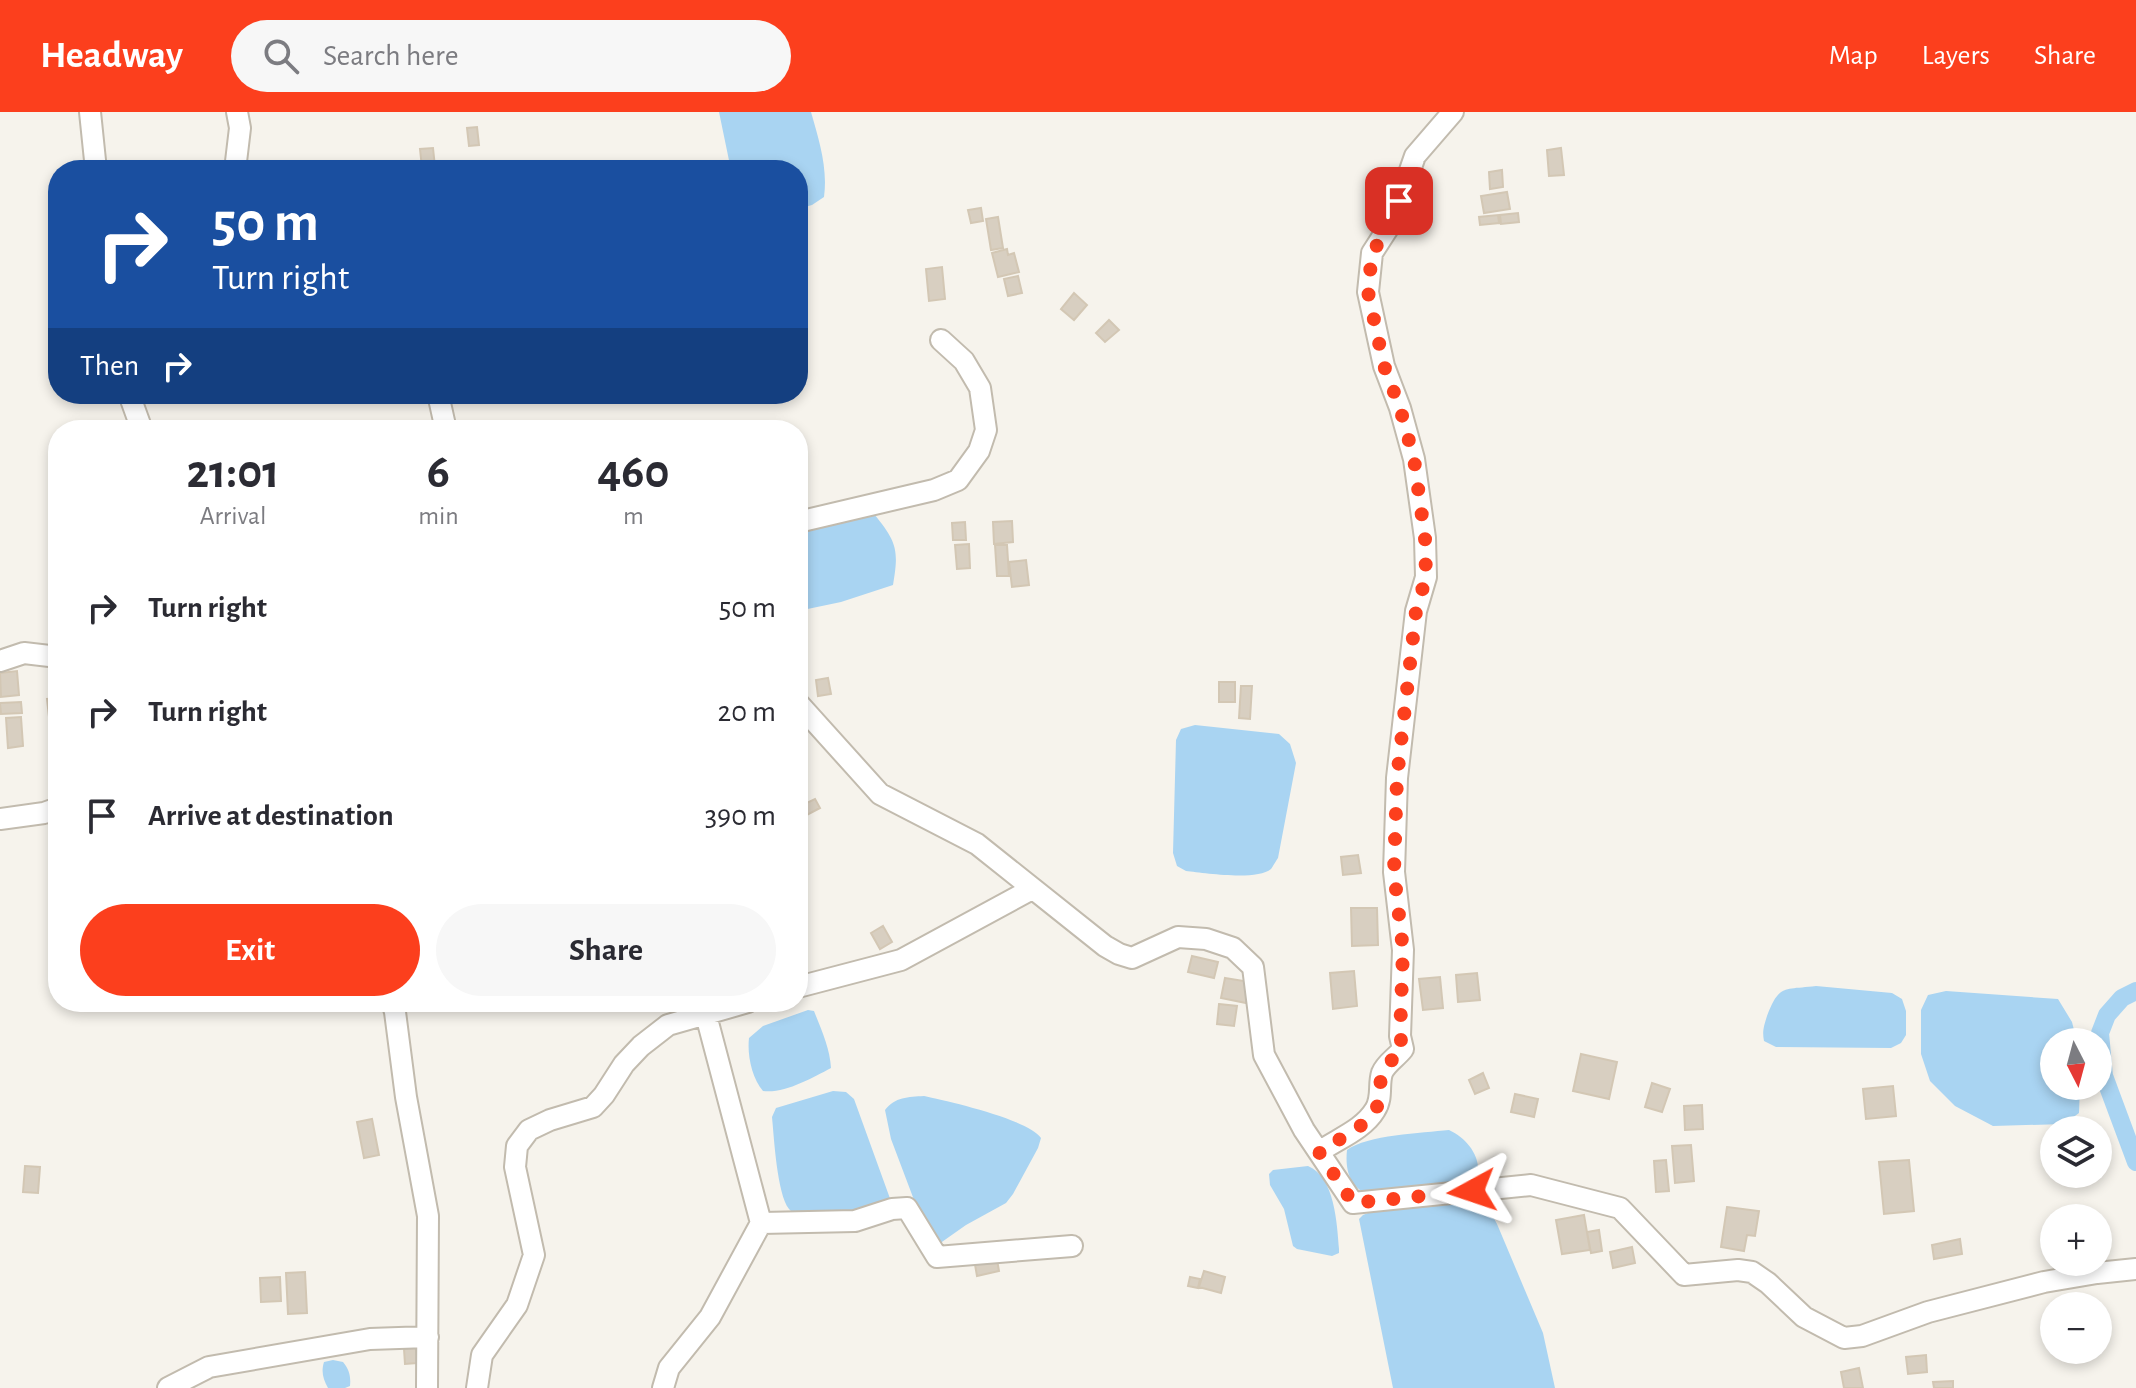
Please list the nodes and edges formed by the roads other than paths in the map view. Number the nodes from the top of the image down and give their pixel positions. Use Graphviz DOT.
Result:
graph roads {
  1 [pos="90,112"];
  2 [pos="237,112"];
  3 [pos="1453,112"];
  4 [pos="95,160"];
  5 [pos="236,160"];
  6 [pos="941,340"];
  7 [pos="808,520"];
  8 [pos="48,656"];
  9 [pos="0,661"];
  10 [pos="808,714"];
  11 [pos="48,812"];
  12 [pos="0,819"];
  13 [pos="1032,889"];
  14 [pos="808,984"];
  15 [pos="395,1012"];
  16 [pos="716,1012"];
  17 [pos="706,1015"];
  18 [pos="1319,1152"];
  19 [pos="761,1223"];
  20 [pos="1072,1246"];
  21 [pos="2136,1269"];
  22 [pos="428,1337"];
  23 [pos="168,1388"];
  24 [pos="427,1388"];
  25 [pos="477,1388"];
  26 [pos="663,1388"];
  1 -- 4 [label="street"];
  2 -- 5 [label="street"];
  3 -- 18 [label="street"];
  6 -- 7 [label="street"];
  8 -- 9 [label="street"];
  10 -- 13 [label="street"];
  11 -- 12 [label="street"];
  13 -- 14 [label="street"];
  13 -- 18 [label="street"];
  15 -- 22 [label="street"];
  16 -- 17 [label="street"];
  17 -- 19 [label="street"];
  17 -- 25 [label="street"];
  18 -- 21 [label="street"];
  19 -- 20 [label="street"];
  19 -- 26 [label="street"];
  22 -- 23 [label="street"];
  22 -- 24 [label="street"];
}
